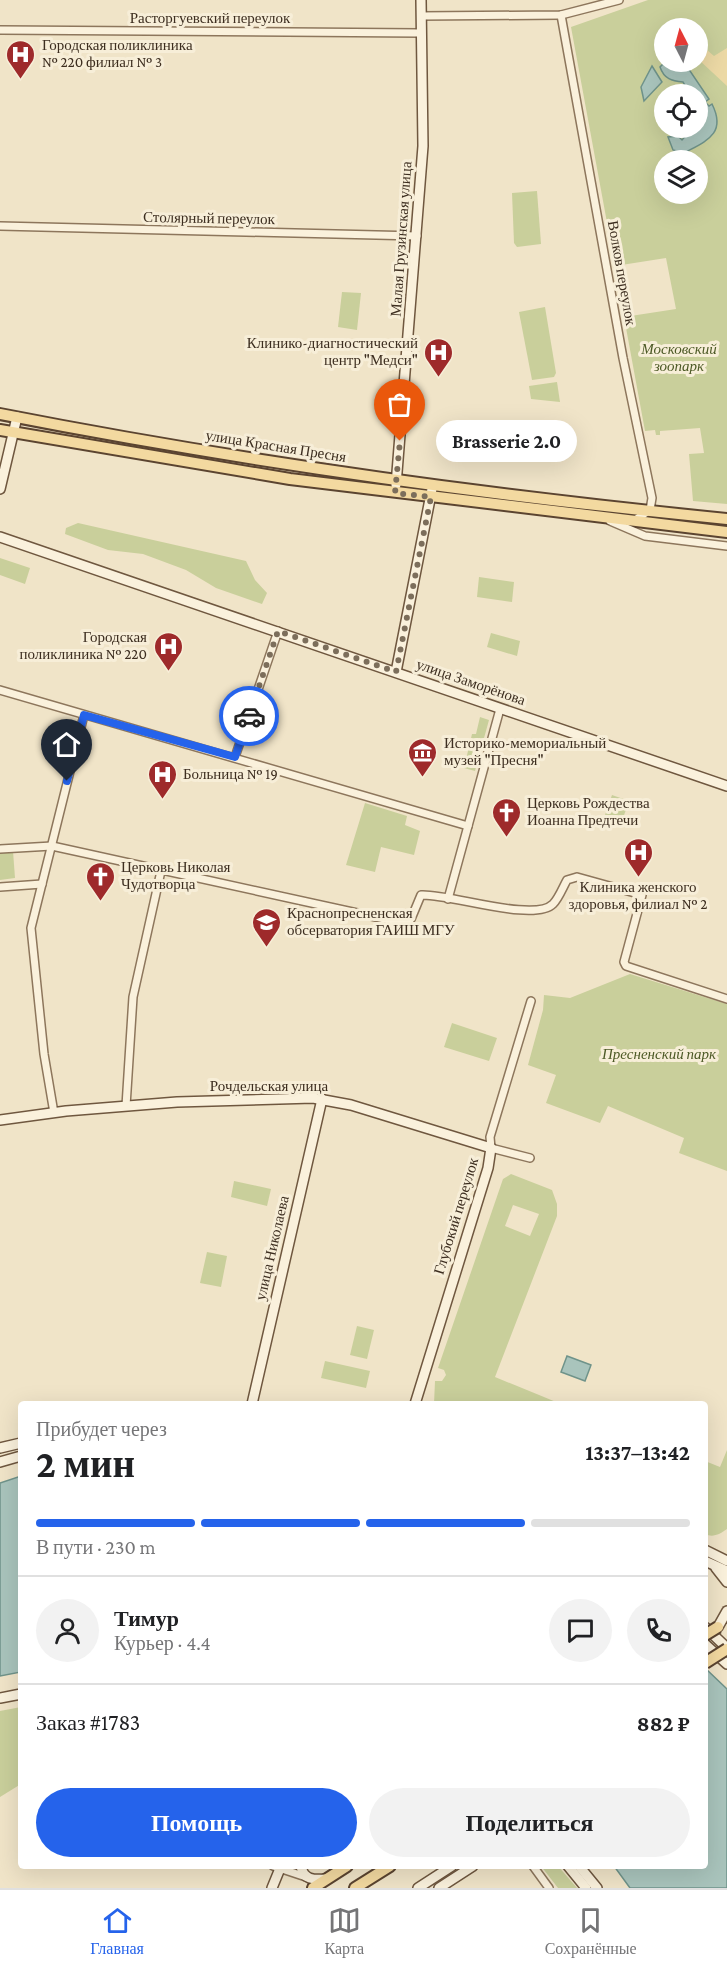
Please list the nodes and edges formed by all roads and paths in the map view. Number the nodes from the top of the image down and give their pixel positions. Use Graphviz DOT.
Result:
graph roads {
  1 [pos="421,0"];
  2 [pos="586,0"];
  3 [pos="619,0"];
  4 [pos="588,10"];
  5 [pos="561,15"];
  6 [pos="421,16"];
  7 [pos="0,30"];
  8 [pos="420,33"];
  9 [pos="0,226"];
  10 [pos="417,236"];
  11 [pos="0,414"];
  12 [pos="17,417"];
  13 [pos="0,430"];
  14 [pos="14,433"];
  15 [pos="396,480"];
  16 [pos="433,484"];
  17 [pos="0,489"];
  18 [pos="395,493"];
  19 [pos="431,497"];
  20 [pos="650,510"];
  21 [pos="604,519"];
  22 [pos="727,519"];
  23 [pos="627,522"];
  24 [pos="727,532"];
  25 [pos="0,537"];
  26 [pos="727,546"];
  27 [pos="278,631"];
  28 [pos="396,672"];
  29 [pos="0,690"];
  30 [pos="500,709"];
  31 [pos="84,715"];
  32 [pos="235,757"];
  33 [pos="727,786"];
  34 [pos="468,826"];
  35 [pos="52,846"];
  36 [pos="0,849"];
  37 [pos="161,871"];
  38 [pos="42,884"];
  39 [pos="0,887"];
  40 [pos="448,899"];
  41 [pos="727,999"];
  42 [pos="531,1001"];
  43 [pos="322,1099"];
  44 [pos="126,1106"];
  45 [pos="54,1113"];
  46 [pos="0,1120"];
  47 [pos="491,1149"];
  48 [pos="530,1158"];
  49 [pos="253,1401"];
  50 [pos="416,1401"];
  51 [pos="18,1444"];
  52 [pos="0,1448"];
  53 [pos="18,1457"];
  54 [pos="0,1462"];
  55 [pos="708,1550"];
  56 [pos="708,1552"];
  57 [pos="727,1552"];
  58 [pos="727,1561"];
  59 [pos="709,1563"];
  60 [pos="727,1571"];
  61 [pos="727,1582"];
  62 [pos="727,1611"];
  63 [pos="727,1617"];
  64 [pos="723,1625"];
  65 [pos="708,1630"];
  66 [pos="708,1633"];
  67 [pos="708,1647"];
  68 [pos="727,1649"];
  69 [pos="708,1662"];
  70 [pos="727,1665"];
  71 [pos="18,1695"];
  72 [pos="0,1698"];
  73 [pos="277,1869"];
  74 [pos="282,1869"];
  75 [pos="302,1869"];
  76 [pos="342,1869"];
  77 [pos="385,1869"];
  78 [pos="448,1869"];
  79 [pos="468,1869"];
  80 [pos="535,1869"];
  81 [pos="570,1869"];
  82 [pos="581,1869"];
  83 [pos="310,1883"];
  84 [pos="272,1888"];
  85 [pos="355,1888"];
  86 [pos="418,1888"];
  87 [pos="439,1888"];
  88 [pos="549,1888"];
  89 [pos="586,1888"];
  90 [pos="597,1888"];
  1 -- 6 [label="street, Малая Грузинская улица"];
  2 -- 4 [label="street"];
  3 -- 4 [label="street"];
  4 -- 5 [label="street"];
  5 -- 6 [label="street"];
  5 -- 20 [label="street, Волков переулок"];
  6 -- 8 [label="street, Малая Грузинская улица"];
  7 -- 8 [label="street, Расторгуевский переулок"];
  8 -- 10 [label="street, Малая Грузинская улица"];
  9 -- 10 [label="street, Столярный переулок"];
  10 -- 15 [label="street, Малая Грузинская улица"];
  11 -- 12 [label="main road, улица Красная Пресня"];
  12 -- 14 [label="street"];
  12 -- 15 [label="main road, улица Красная Пресня"];
  13 -- 14 [label="main road, улица Красная Пресня"];
  14 -- 17 [label="street"];
  14 -- 18 [label="main road, улица Красная Пресня"];
  15 -- 16 [label="main road, улица Красная Пресня"];
  15 -- 18 [label="street, Малая Грузинская улица"];
  16 -- 19 [label="street"];
  16 -- 20 [label="main road, улица Красная Пресня"];
  18 -- 19 [label="main road, улица Красная Пресня"];
  19 -- 21 [label="main road, улица Красная Пресня"];
  19 -- 28 [label="street"];
  20 -- 22 [label="main road, улица Красная Пресня"];
  20 -- 23 [label="street"];
  21 -- 23 [label="main road, улица Красная Пресня"];
  21 -- 26 [label="street"];
  23 -- 24 [label="main road, улица Красная Пресня"];
  25 -- 27 [label="street, улица Заморёнова"];
  27 -- 28 [label="street, улица Заморёнова"];
  27 -- 32 [label="street"];
  28 -- 30 [label="street, улица Заморёнова"];
  29 -- 31 [label="street"];
  30 -- 33 [label="street, улица Заморёнова"];
  30 -- 34 [label="street"];
  31 -- 32 [label="street"];
  31 -- 35 [label="street"];
  32 -- 34 [label="street"];
  34 -- 40 [label="street"];
  35 -- 36 [label="street"];
  35 -- 37 [label="street"];
  35 -- 38 [label="street"];
  37 -- 40 [label="street"];
  37 -- 44 [label="street"];
  38 -- 39 [label="street"];
  38 -- 45 [label="street"];
  40 -- 41 [label="street"];
  42 -- 47 [label="street, Глубокий переулок"];
  43 -- 44 [label="street, Рочдельская улица"];
  43 -- 47 [label="street, Рочдельская улица"];
  43 -- 49 [label="street, улица Николаева"];
  44 -- 45 [label="street, Рочдельская улица"];
  45 -- 46 [label="street, Рочдельская улица"];
  47 -- 48 [label="street, Рочдельская улица"];
  47 -- 50 [label="street, Глубокий переулок"];
  51 -- 52 [label="street"];
  53 -- 54 [label="street"];
  55 -- 57 [label="street"];
  56 -- 58 [label="street"];
  59 -- 60 [label="street"];
  59 -- 61 [label="street"];
  62 -- 64 [label="street"];
  63 -- 64 [label="street"];
  64 -- 66 [label="main road, bridge"];
  65 -- 68 [label="street"];
  67 -- 70 [label="street"];
  68 -- 69 [label="main road, bridge"];
  71 -- 72 [label="street"];
  73 -- 84 [label="street"];
  74 -- 83 [label="street"];
  75 -- 83 [label="street"];
  76 -- 83 [label="main road"];
  77 -- 85 [label="main road"];
  78 -- 86 [label="street"];
  79 -- 87 [label="street"];
  80 -- 88 [label="street"];
  81 -- 89 [label="street"];
  82 -- 90 [label="street"];
}
